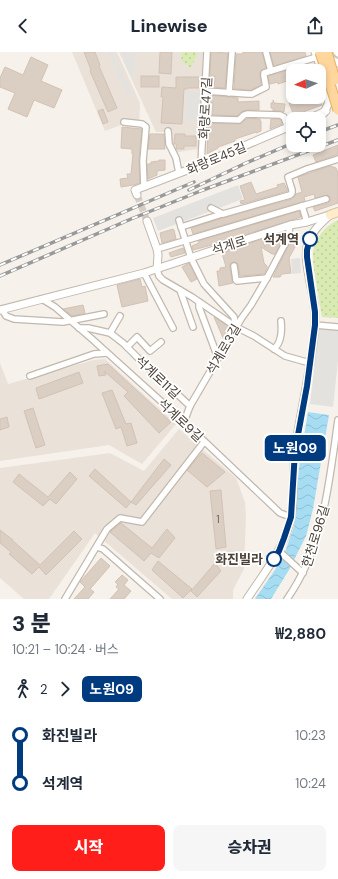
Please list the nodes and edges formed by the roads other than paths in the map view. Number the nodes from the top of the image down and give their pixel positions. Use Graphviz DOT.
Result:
graph roads {
  1 [pos="207,52"];
  2 [pos="232,52"];
  3 [pos="266,52"];
  4 [pos="327,52"];
  5 [pos="317,53"];
  6 [pos="338,63"];
  7 [pos="271,71"];
  8 [pos="206,91"];
  9 [pos="338,91"];
  10 [pos="229,93"];
  11 [pos="338,104"];
  12 [pos="338,110"];
  13 [pos="325,112"];
  14 [pos="326,112"];
  15 [pos="204,119"];
  16 [pos="286,120"];
  17 [pos="124,122"];
  18 [pos="286,128"];
  19 [pos="168,131"];
  20 [pos="338,158"];
  21 [pos="202,164"];
  22 [pos="179,173"];
  23 [pos="144,186"];
  24 [pos="134,192"];
  25 [pos="326,199"];
  26 [pos="302,206"];
  27 [pos="211,208"];
  28 [pos="222,214"];
  29 [pos="334,214"];
  30 [pos="179,220"];
  31 [pos="147,221"];
  32 [pos="307,222"];
  33 [pos="290,225"];
  34 [pos="181,227"];
  35 [pos="185,241"];
  36 [pos="158,249"];
  37 [pos="191,258"];
  38 [pos="234,266"];
  39 [pos="157,269"];
  40 [pos="144,273"];
  41 [pos="267,278"];
  42 [pos="180,290"];
  43 [pos="42,299"];
  44 [pos="199,302"];
  45 [pos="1,310"];
  46 [pos="104,314"];
  47 [pos="120,316"];
  48 [pos="72,321"];
  49 [pos="281,321"];
  50 [pos="315,325"];
  51 [pos="193,327"];
  52 [pos="236,327"];
  53 [pos="338,327"];
  54 [pos="80,328"];
  55 [pos="173,328"];
  56 [pos="110,333"];
  57 [pos="161,342"];
  58 [pos="127,347"];
  59 [pos="274,349"];
  60 [pos="107,353"];
  61 [pos="218,358"];
  62 [pos="310,363"];
  63 [pos="30,376"];
  64 [pos="190,406"];
  65 [pos="338,420"];
  66 [pos="184,422"];
  67 [pos="204,442"];
  68 [pos="291,517"];
  69 [pos="97,547"];
  70 [pos="281,553"];
  71 [pos="302,572"];
  72 [pos="158,598"];
  73 [pos="65,599"];
  74 [pos="247,599"];
  75 [pos="287,599"];
  1 -- 8 [label="street, 화랑로47길"];
  2 -- 10 [label="street, 화랑로47길"];
  3 -- 7 [label="street"];
  4 -- 9 [label="main road, bridge"];
  5 -- 6 [label="street"];
  5 -- 7 [label="street"];
  5 -- 12 [label="main road, bridge"];
  5 -- 13 [label="street"];
  7 -- 10 [label="street"];
  8 -- 10 [label="street"];
  8 -- 15 [label="street, 화랑로47길"];
  11 -- 14 [label="street"];
  15 -- 16 [label="street, 화랑로45길"];
  15 -- 21 [label="street, 화랑로47길"];
  17 -- 23 [label="street"];
  18 -- 21 [label="street, 화랑로45길"];
  19 -- 22 [label="street"];
  20 -- 28 [label="street"];
  21 -- 22 [label="street, 화랑로45길"];
  22 -- 23 [label="street, 화랑로45길"];
  23 -- 24 [label="street, 화랑로45길"];
  25 -- 26 [label="street"];
  26 -- 32 [label="street"];
  26 -- 35 [label="street"];
  27 -- 28 [label="street"];
  28 -- 34 [label="street"];
  29 -- 32 [label="street, 석계로"];
  29 -- 50 [label="street"];
  30 -- 34 [label="street"];
  31 -- 36 [label="street"];
  32 -- 33 [label="street, 석계로"];
  33 -- 37 [label="street, 석계로"];
  33 -- 41 [label="street, 석계로3길"];
  34 -- 35 [label="street"];
  35 -- 36 [label="street"];
  35 -- 37 [label="street"];
  36 -- 39 [label="street"];
  37 -- 39 [label="street, 석계로"];
  37 -- 52 [label="street"];
  38 -- 41 [label="street"];
  39 -- 40 [label="street, 석계로"];
  39 -- 42 [label="street"];
  40 -- 43 [label="street, 석계로"];
  40 -- 55 [label="street"];
  41 -- 52 [label="street, 석계로3길"];
  42 -- 44 [label="street"];
  42 -- 51 [label="street"];
  43 -- 45 [label="street, 석계로"];
  43 -- 48 [label="street, 석계로9길"];
  44 -- 52 [label="street"];
  44 -- 61 [label="street"];
  45 -- 48 [label="street"];
  46 -- 48 [label="street"];
  47 -- 56 [label="street"];
  48 -- 54 [label="street, 석계로9길"];
  49 -- 59 [label="street"];
  50 -- 53 [label="street"];
  50 -- 62 [label="street"];
  52 -- 59 [label="street"];
  52 -- 61 [label="street, 석계로3길"];
  54 -- 56 [label="street, 석계로11길"];
  54 -- 60 [label="street, 석계로9길"];
  56 -- 58 [label="street, 석계로11길"];
  57 -- 58 [label="street, 석계로11길"];
  58 -- 64 [label="street, 석계로11길"];
  59 -- 62 [label="street"];
  60 -- 63 [label="street"];
  60 -- 66 [label="street, 석계로9길"];
  61 -- 64 [label="street, 석계로3길"];
  62 -- 68 [label="street"];
  64 -- 66 [label="street, 석계로3길"];
  65 -- 71 [label="street, 한천로96길"];
  66 -- 67 [label="street, 석계로9길"];
  67 -- 68 [label="street, 석계로9길"];
  67 -- 69 [label="street"];
  68 -- 70 [label="street"];
  69 -- 72 [label="street"];
  69 -- 73 [label="street"];
  70 -- 71 [label="street"];
  70 -- 74 [label="street"];
  71 -- 75 [label="street, 한천로96길"];
}
